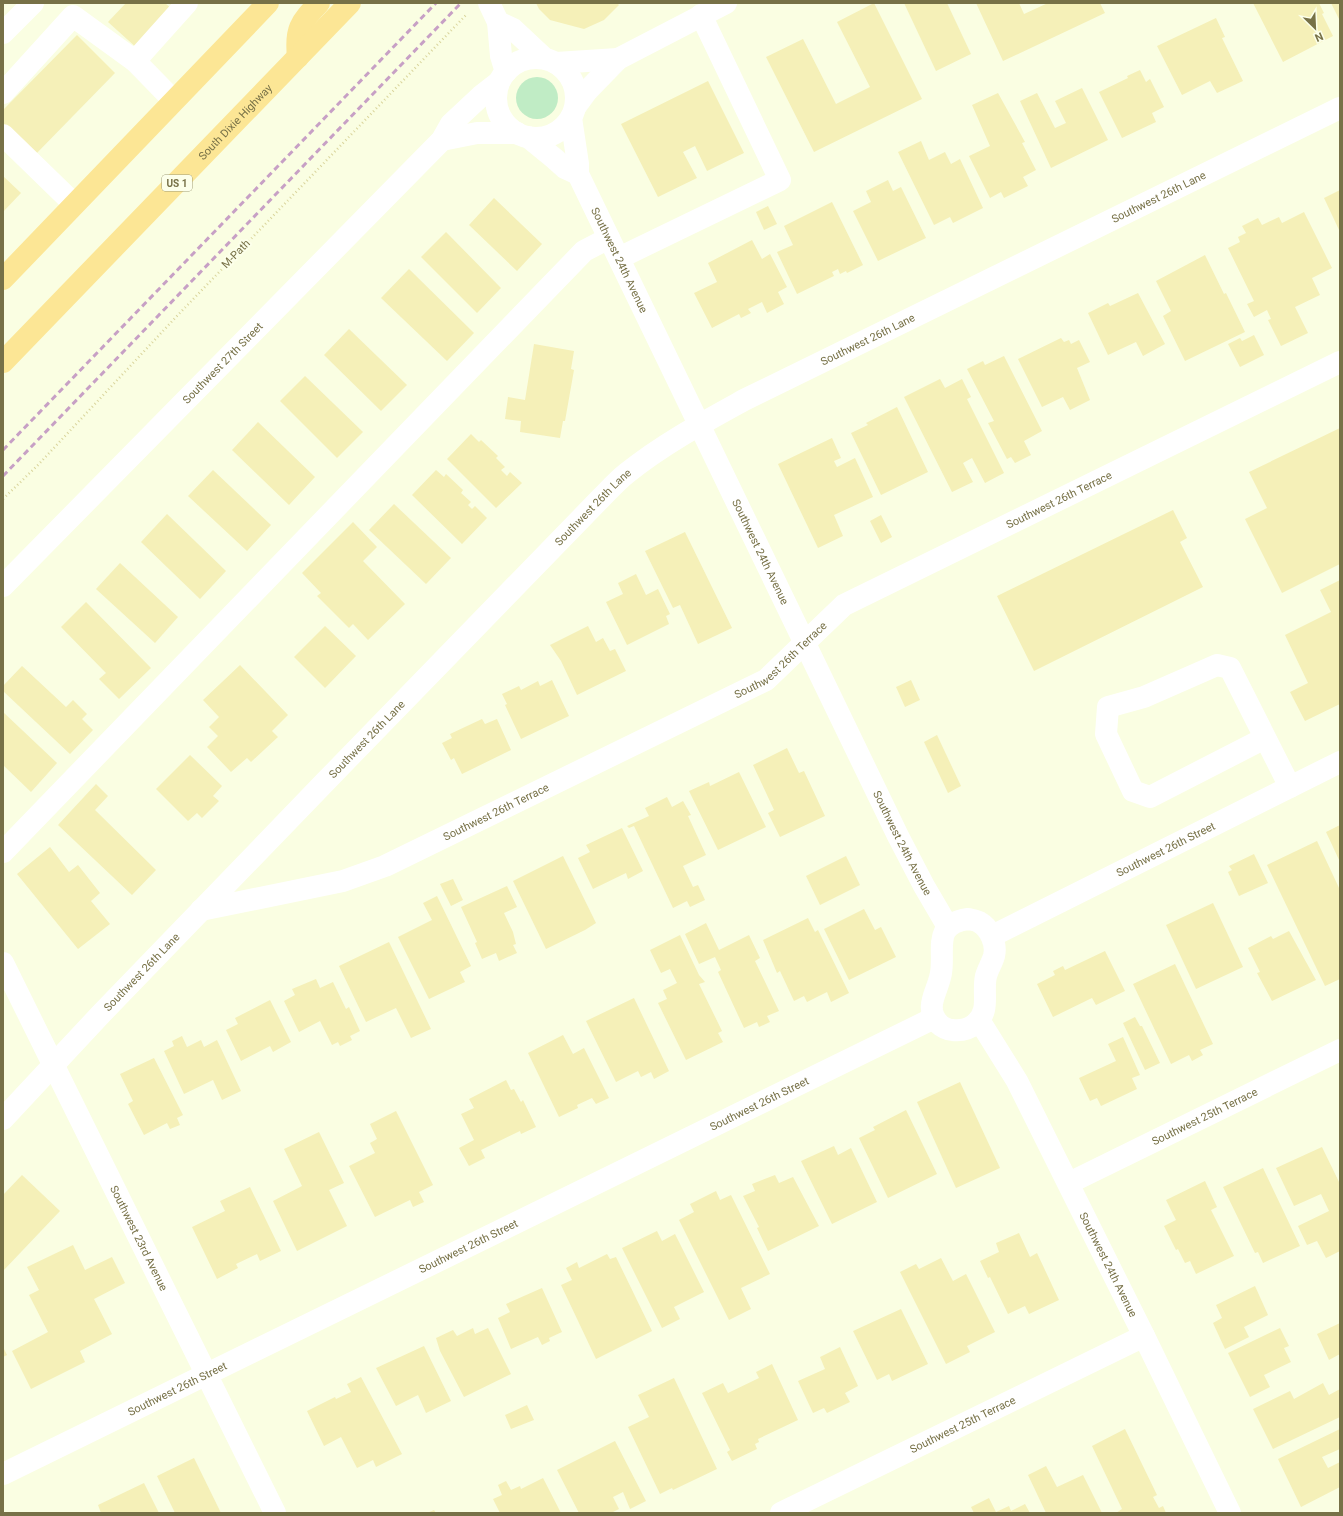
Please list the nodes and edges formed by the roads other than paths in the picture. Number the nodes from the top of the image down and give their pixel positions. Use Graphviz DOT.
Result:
graph roads {
  1 [pos="33,3"];
  2 [pos="187,3"];
  3 [pos="319,3"];
  4 [pos="350,3"];
  5 [pos="726,3"];
  6 [pos="266,4"];
  7 [pos="79,9"];
  8 [pos="486,12"];
  9 [pos="702,15"];
  10 [pos="3,33"];
  11 [pos="298,57"];
  12 [pos="618,59"];
  13 [pos="550,61"];
  14 [pos="135,62"];
  15 [pos="503,77"];
  16 [pos="3,93"];
  17 [pos="174,101"];
  18 [pos="1340,108"];
  19 [pos="573,112"];
  20 [pos="3,135"];
  21 [pos="522,135"];
  22 [pos="442,140"];
  23 [pos="578,174"];
  24 [pos="74,204"];
  25 [pos="609,238"];
  26 [pos="619,258"];
  27 [pos="3,279"];
  28 [pos="3,362"];
  29 [pos="1340,362"];
  30 [pos="698,425"];
  31 [pos="3,586"];
  32 [pos="804,644"];
  33 [pos="1265,738"];
  34 [pos="1340,762"];
  35 [pos="1290,787"];
  36 [pos="3,852"];
  37 [pos="202,910"];
  38 [pos="948,927"];
  39 [pos="992,936"];
  40 [pos="3,963"];
  41 [pos="934,1018"];
  42 [pos="979,1020"];
  43 [pos="1340,1050"];
  44 [pos="54,1066"];
  45 [pos="3,1119"];
  46 [pos="1069,1183"];
  47 [pos="1144,1336"];
  48 [pos="207,1373"];
  49 [pos="3,1474"];
  50 [pos="275,1513"];
  51 [pos="781,1513"];
  52 [pos="1230,1513"];
  1 -- 10 [label="street"];
  2 -- 14 [label="street"];
  3 -- 11 [label="highway"];
  4 -- 11 [label="highway, South Dixie Highway / US 1"];
  5 -- 9 [label="street"];
  6 -- 17 [label="highway"];
  7 -- 14 [label="street"];
  7 -- 16 [label="street"];
  8 -- 13 [label="street"];
  8 -- 15 [label="street"];
  9 -- 12 [label="street"];
  9 -- 26 [label="street"];
  11 -- 28 [label="highway, South Dixie Highway / US 1"];
  12 -- 13 [label="street"];
  12 -- 19 [label="street"];
  13 -- 15 [label="street"];
  13 -- 19 [label="street"];
  14 -- 17 [label="street"];
  15 -- 21 [label="street"];
  15 -- 22 [label="street, Southwest 27th Street"];
  17 -- 24 [label="highway"];
  18 -- 30 [label="street, Southwest 26th Lane"];
  19 -- 21 [label="street"];
  19 -- 23 [label="street, Southwest 24th Avenue"];
  20 -- 24 [label="street"];
  21 -- 22 [label="street"];
  21 -- 23 [label="street"];
  22 -- 31 [label="street, Southwest 27th Street"];
  23 -- 25 [label="street, Southwest 24th Avenue"];
  24 -- 27 [label="highway"];
  25 -- 26 [label="street, Southwest 24th Avenue"];
  25 -- 36 [label="street"];
  26 -- 30 [label="street, Southwest 24th Avenue"];
  29 -- 32 [label="street, Southwest 26th Terrace"];
  30 -- 32 [label="street, Southwest 24th Avenue"];
  30 -- 37 [label="street, Southwest 26th Lane"];
  32 -- 37 [label="street, Southwest 26th Terrace"];
  32 -- 38 [label="street, Southwest 24th Avenue"];
  33 -- 33 [label="street"];
  33 -- 35 [label="street"];
  34 -- 35 [label="street, Southwest 26th Street"];
  35 -- 39 [label="street, Southwest 26th Street"];
  37 -- 44 [label="street, Southwest 26th Lane"];
  38 -- 39 [label="street"];
  38 -- 41 [label="street"];
  39 -- 42 [label="street"];
  40 -- 44 [label="street, Southwest 23rd Avenue"];
  41 -- 42 [label="street"];
  41 -- 48 [label="street, Southwest 26th Street"];
  42 -- 46 [label="street, Southwest 24th Avenue"];
  43 -- 46 [label="street, Southwest 25th Terrace"];
  44 -- 45 [label="street, Southwest 26th Lane"];
  44 -- 48 [label="street, Southwest 23rd Avenue"];
  46 -- 47 [label="street, Southwest 24th Avenue"];
  47 -- 51 [label="street, Southwest 25th Terrace"];
  47 -- 52 [label="street, Southwest 24th Avenue"];
  48 -- 49 [label="street, Southwest 26th Street"];
  48 -- 50 [label="street, Southwest 23rd Avenue"];
}
